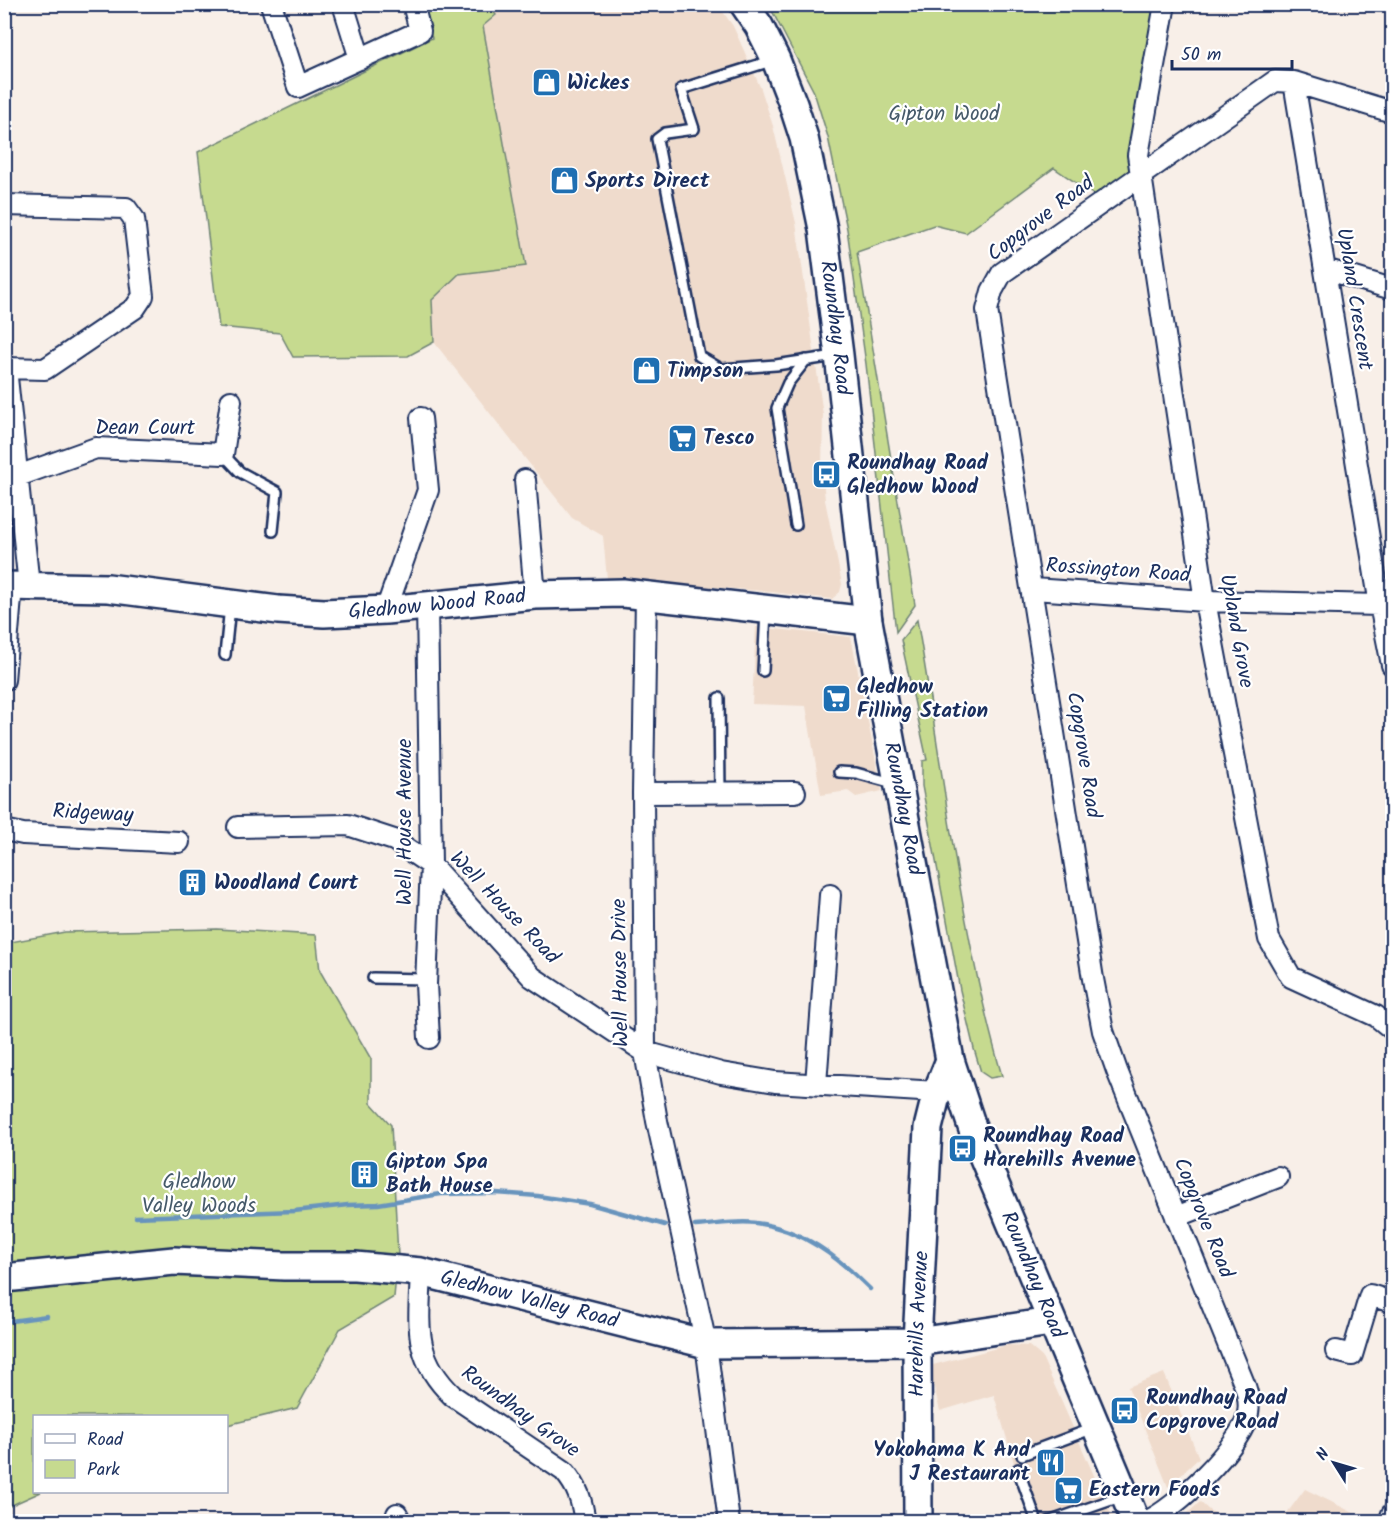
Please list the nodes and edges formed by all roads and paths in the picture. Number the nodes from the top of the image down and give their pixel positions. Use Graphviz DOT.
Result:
graph roads {
  1 [pos="271,4"];
  2 [pos="343,4"];
  3 [pos="413,4"];
  4 [pos="744,4"];
  5 [pos="1165,4"];
  6 [pos="360,58"];
  7 [pos="776,60"];
  8 [pos="1294,82"];
  9 [pos="1392,112"];
  10 [pos="1143,174"];
  11 [pos="4,205"];
  12 [pos="1325,269"];
  13 [pos="1392,289"];
  14 [pos="839,355"];
  15 [pos="806,360"];
  16 [pos="5,368"];
  17 [pos="231,401"];
  18 [pos="421,418"];
  19 [pos="223,454"];
  20 [pos="18,476"];
  21 [pos="525,480"];
  22 [pos="796,525"];
  23 [pos="273,531"];
  24 [pos="15,586"];
  25 [pos="1033,589"];
  26 [pos="535,595"];
  27 [pos="646,595"];
  28 [pos="1205,601"];
  29 [pos="230,604"];
  30 [pos="427,605"];
  31 [pos="1380,605"];
  32 [pos="766,609"];
  33 [pos="386,610"];
  34 [pos="868,621"];
  35 [pos="225,655"];
  36 [pos="1392,665"];
  37 [pos="763,670"];
  38 [pos="4,680"];
  39 [pos="719,698"];
  40 [pos="839,772"];
  41 [pos="899,784"];
  42 [pos="795,792"];
  43 [pos="643,793"];
  44 [pos="720,793"];
  45 [pos="238,827"];
  46 [pos="4,830"];
  47 [pos="179,842"];
  48 [pos="431,865"];
  49 [pos="830,895"];
  50 [pos="374,978"];
  51 [pos="426,979"];
  52 [pos="1392,1029"];
  53 [pos="429,1038"];
  54 [pos="645,1052"];
  55 [pos="950,1060"];
  56 [pos="816,1084"];
  57 [pos="937,1092"];
  58 [pos="965,1108"];
  59 [pos="928,1128"];
  60 [pos="1278,1177"];
  61 [pos="1176,1217"];
  62 [pos="421,1272"];
  63 [pos="4,1278"];
  64 [pos="1392,1302"];
  65 [pos="1051,1322"];
  66 [pos="916,1342"];
  67 [pos="706,1344"];
  68 [pos="1336,1351"];
  69 [pos="1097,1427"];
  70 [pos="1022,1455"];
  71 [pos="1018,1469"];
  72 [pos="1125,1495"];
  73 [pos="1392,1514"];
  74 [pos="585,1521"];
  75 [pos="729,1521"];
  76 [pos="918,1521"];
  77 [pos="1036,1521"];
  78 [pos="1048,1521"];
  79 [pos="1136,1521"];
  80 [pos="1145,1521"];
  81 [pos="1389,1521"];
  1 -- 6 [label="street"];
  2 -- 6 [label="street"];
  3 -- 6 [label="street"];
  4 -- 7 [label="street, Roundhay Road"];
  5 -- 10 [label="street"];
  7 -- 14 [label="street, Roundhay Road"];
  7 -- 15 [label="lane"];
  8 -- 9 [label="street"];
  8 -- 10 [label="street, Copgrove Road"];
  8 -- 12 [label="street, Upland Crescent"];
  10 -- 25 [label="street, Copgrove Road"];
  10 -- 28 [label="street, Upland Grove"];
  11 -- 16 [label="street"];
  12 -- 13 [label="street"];
  12 -- 31 [label="street, Upland Crescent"];
  14 -- 15 [label="lane"];
  14 -- 34 [label="street, Roundhay Road"];
  15 -- 22 [label="lane"];
  16 -- 20 [label="street"];
  17 -- 19 [label="street, Dean Court"];
  18 -- 33 [label="street"];
  19 -- 20 [label="street, Dean Court"];
  19 -- 23 [label="lane"];
  20 -- 24 [label="street"];
  21 -- 26 [label="street"];
  24 -- 29 [label="street, Gledhow Wood Road"];
  24 -- 38 [label="street"];
  25 -- 28 [label="street, Rossington Road"];
  25 -- 61 [label="street, Copgrove Road"];
  26 -- 27 [label="street, Gledhow Wood Road"];
  26 -- 30 [label="street, Gledhow Wood Road"];
  27 -- 32 [label="street, Gledhow Wood Road"];
  27 -- 43 [label="street, Well House Drive"];
  28 -- 31 [label="street, Rossington Road"];
  28 -- 52 [label="street, Upland Grove"];
  29 -- 33 [label="street, Gledhow Wood Road"];
  29 -- 35 [label="lane"];
  30 -- 33 [label="street, Gledhow Wood Road"];
  30 -- 48 [label="street, Well House Avenue"];
  31 -- 36 [label="street, Upland Crescent"];
  32 -- 34 [label="street, Gledhow Wood Road"];
  32 -- 37 [label="lane"];
  34 -- 41 [label="street, Roundhay Road"];
  39 -- 44 [label="lane"];
  40 -- 41 [label="lane"];
  41 -- 55 [label="street, Roundhay Road"];
  42 -- 44 [label="street"];
  43 -- 44 [label="street"];
  43 -- 54 [label="street, Well House Drive"];
  45 -- 48 [label="street, Well House Road"];
  46 -- 47 [label="street, Ridgeway"];
  48 -- 51 [label="street, Well House Avenue"];
  48 -- 54 [label="street, Well House Road"];
  49 -- 56 [label="street"];
  50 -- 51 [label="lane"];
  51 -- 53 [label="street, Well House Avenue"];
  54 -- 56 [label="street, Well House Road"];
  54 -- 67 [label="street, Well House Drive"];
  55 -- 57 [label="street, Harehills Avenue"];
  55 -- 58 [label="street, Roundhay Road"];
  56 -- 57 [label="street, Well House Road"];
  57 -- 59 [label="street, Harehills Avenue"];
  58 -- 59 [label="street"];
  58 -- 65 [label="street, Roundhay Road"];
  59 -- 66 [label="street, Harehills Avenue"];
  60 -- 61 [label="street"];
  61 -- 80 [label="street, Copgrove Road"];
  62 -- 63 [label="street, Gledhow Valley Road"];
  62 -- 67 [label="street, Gledhow Valley Road"];
  62 -- 74 [label="street, Roundhay Grove"];
  64 -- 68 [label="street"];
  65 -- 66 [label="street, Gledhow Valley Road"];
  65 -- 69 [label="street, Roundhay Road"];
  66 -- 67 [label="street, Gledhow Valley Road"];
  66 -- 76 [label="street, Harehills Avenue"];
  67 -- 75 [label="street, Well House Drive"];
  69 -- 70 [label="lane"];
  69 -- 72 [label="street, Roundhay Road"];
  71 -- 77 [label="lane"];
  72 -- 78 [label="lane"];
  72 -- 79 [label="street, Roundhay Road"];
  73 -- 81 [label="street"];
}
